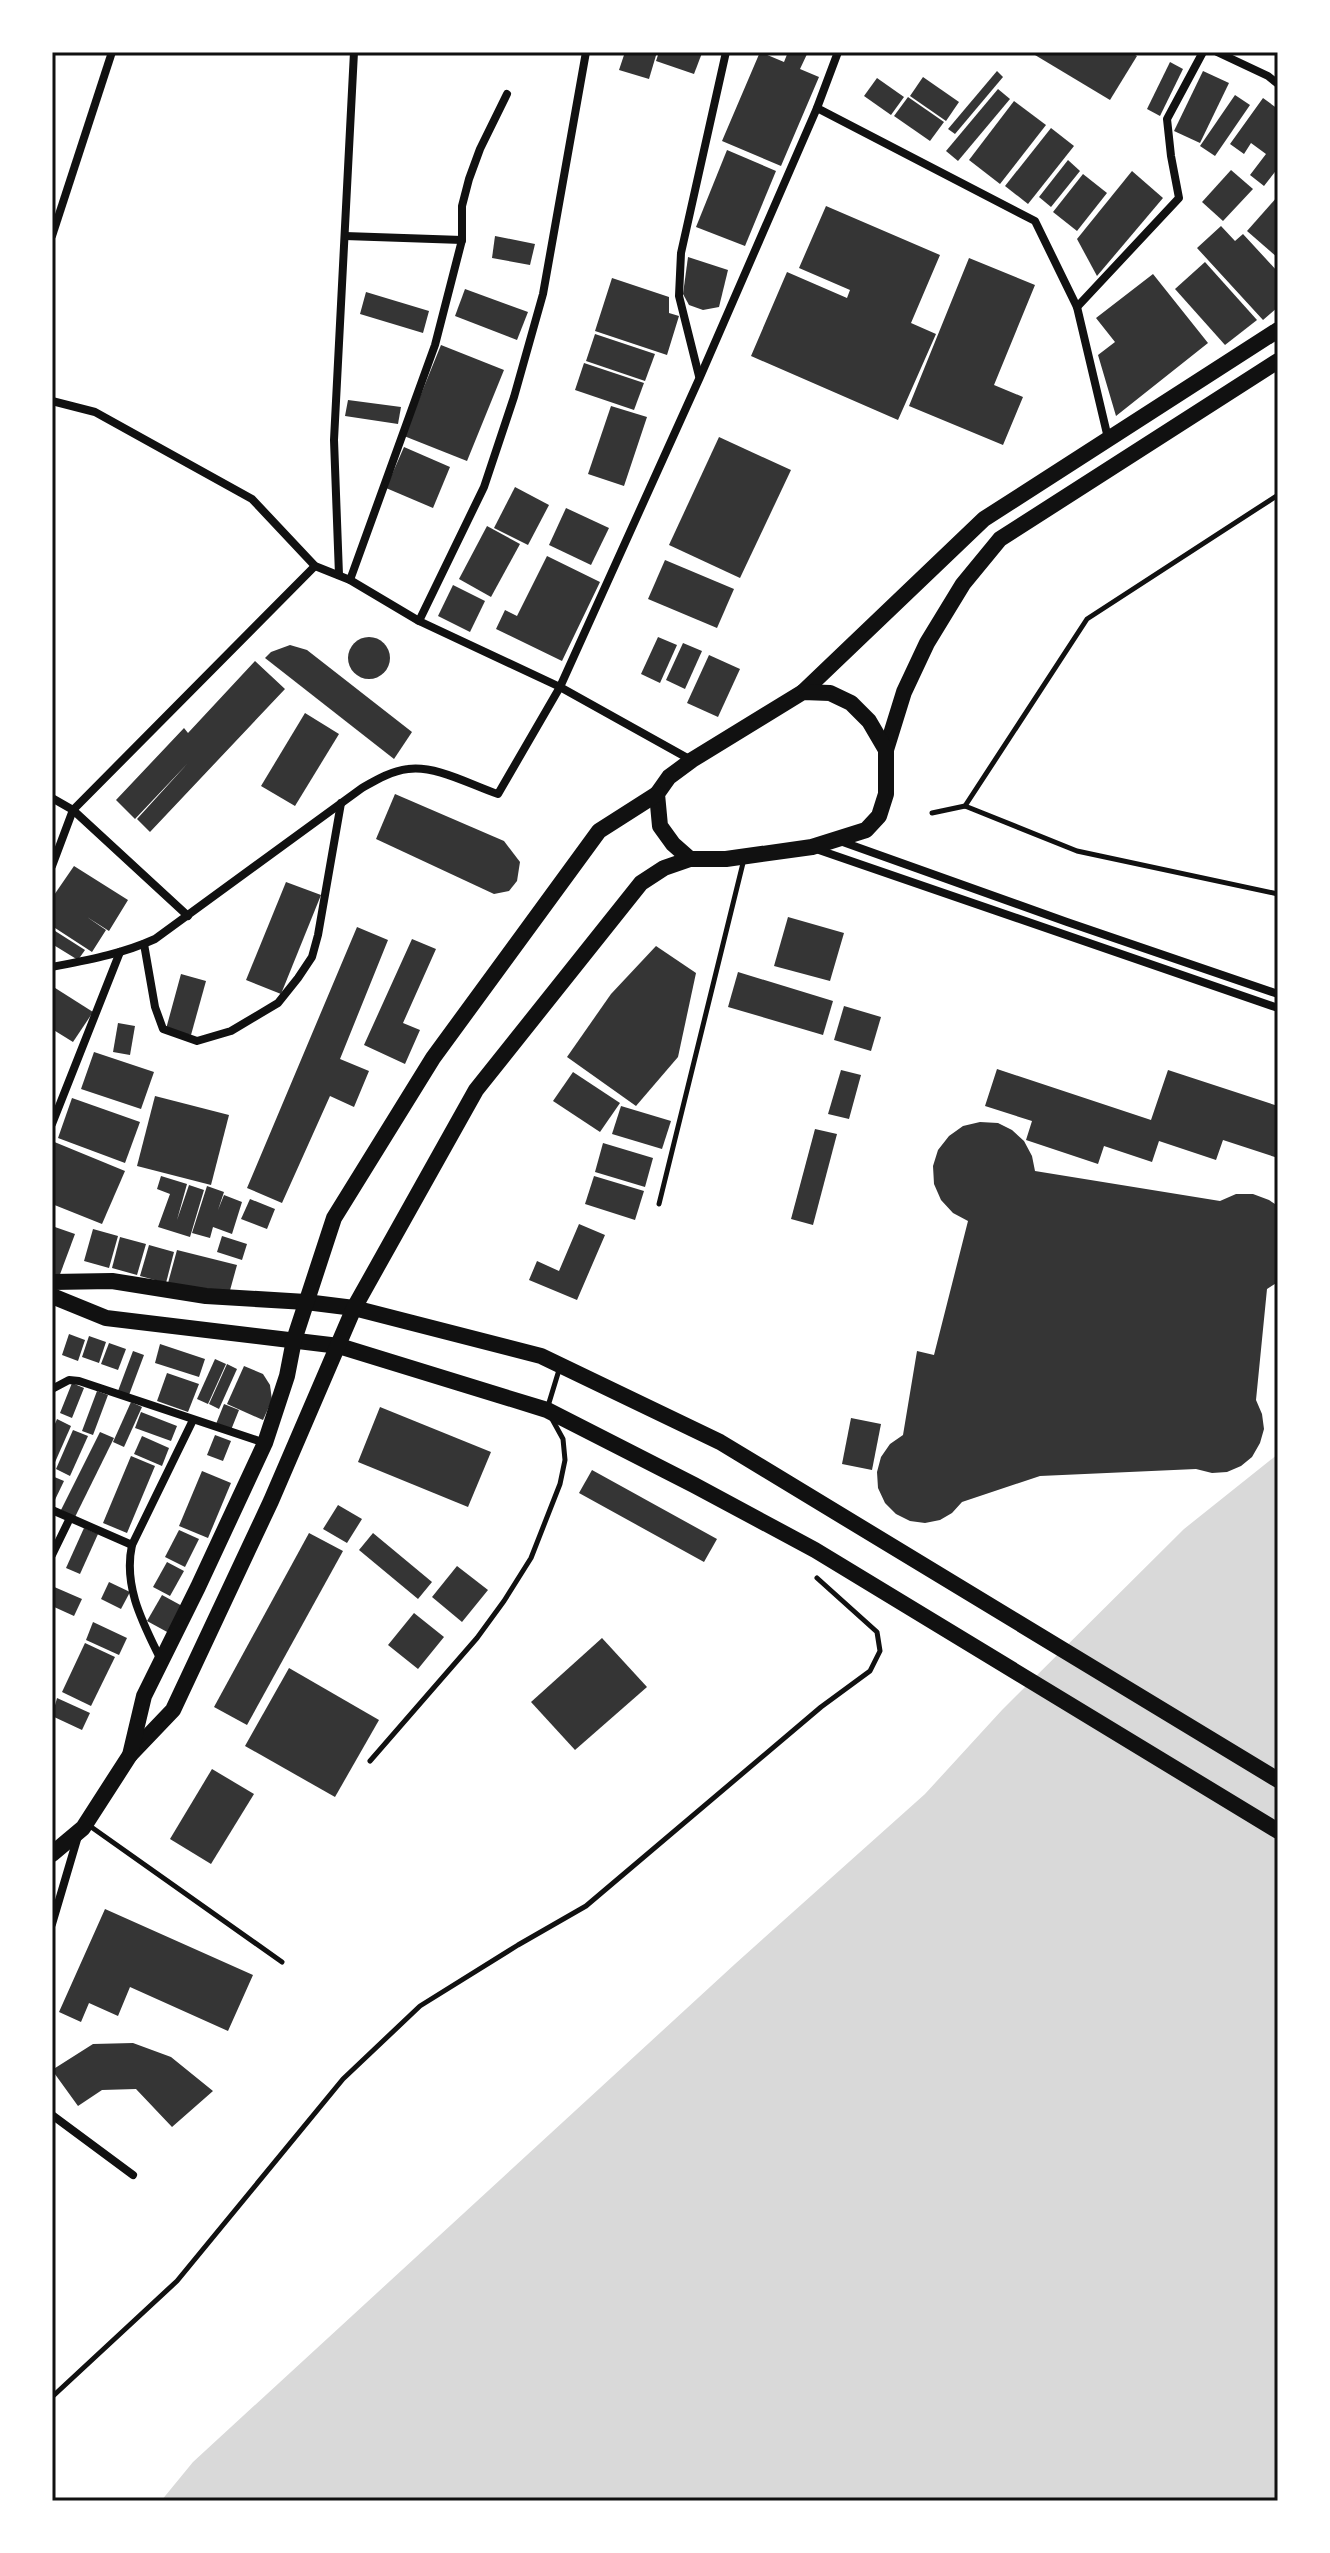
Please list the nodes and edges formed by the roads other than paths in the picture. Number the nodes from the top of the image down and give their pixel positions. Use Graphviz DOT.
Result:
graph roads {
  1 [pos="112,52"];
  2 [pos="354,52"];
  3 [pos="586,52"];
  4 [pos="726,52"];
  5 [pos="838,52"];
  6 [pos="1203,52"];
  7 [pos="1217,52"];
  8 [pos="1278,84"];
  9 [pos="507,94"];
  10 [pos="817,108"];
  11 [pos="52,236"];
  12 [pos="345,236"];
  13 [pos="462,240"];
  14 [pos="1077,307"];
  15 [pos="1278,330"];
  16 [pos="1278,361"];
  17 [pos="700,377"];
  18 [pos="52,401"];
  19 [pos="1109,438"];
  20 [pos="315,566"];
  21 [pos="339,575"];
  22 [pos="350,580"];
  23 [pos="419,621"];
  24 [pos="560,687"];
  25 [pos="803,692"];
  26 [pos="886,750"];
  27 [pos="692,760"];
  28 [pos="657,794"];
  29 [pos="52,798"];
  30 [pos="341,803"];
  31 [pos="73,810"];
  32 [pos="839,840"];
  33 [pos="812,847"];
  34 [pos="745,857"];
  35 [pos="690,859"];
  36 [pos="52,866"];
  37 [pos="188,916"];
  38 [pos="144,944"];
  39 [pos="120,952"];
  40 [pos="52,967"];
  41 [pos="1278,994"];
  42 [pos="1278,1008"];
  43 [pos="52,1124"];
  44 [pos="659,1204"];
  45 [pos="52,1282"];
  46 [pos="52,1296"];
  47 [pos="306,1302"];
  48 [pos="354,1308"];
  49 [pos="294,1340"];
  50 [pos="339,1346"];
  51 [pos="561,1365"];
  52 [pos="52,1389"];
  53 [pos="547,1410"];
  54 [pos="193,1420"];
  55 [pos="265,1443"];
  56 [pos="52,1510"];
  57 [pos="70,1518"];
  58 [pos="132,1545"];
  59 [pos="52,1555"];
  60 [pos="161,1661"];
  61 [pos="130,1755"];
  62 [pos="370,1761"];
  63 [pos="1278,1780"];
  64 [pos="83,1828"];
  65 [pos="1278,1831"];
  66 [pos="52,1854"];
  67 [pos="52,1924"];
  68 [pos="282,1962"];
  69 [pos="52,2115"];
  70 [pos="133,2175"];
  1 -- 11 [label="street"];
  2 -- 12 [label="street"];
  3 -- 23 [label="street"];
  4 -- 17 [label="street"];
  5 -- 10 [label="street"];
  6 -- 14 [label="street"];
  7 -- 8 [label="street"];
  9 -- 13 [label="street"];
  10 -- 14 [label="street"];
  10 -- 17 [label="street"];
  12 -- 13 [label="street"];
  12 -- 21 [label="street"];
  13 -- 22 [label="street"];
  14 -- 19 [label="street"];
  15 -- 19 [label="main road"];
  16 -- 26 [label="main road"];
  17 -- 24 [label="street"];
  18 -- 20 [label="street"];
  19 -- 25 [label="main road"];
  20 -- 21 [label="street"];
  20 -- 31 [label="street"];
  21 -- 22 [label="street"];
  22 -- 23 [label="street"];
  23 -- 24 [label="street"];
  24 -- 27 [label="street"];
  24 -- 30 [label="street"];
  25 -- 26 [label="main road"];
  25 -- 27 [label="main road"];
  26 -- 32 [label="main road"];
  27 -- 28 [label="main road"];
  28 -- 35 [label="main road"];
  28 -- 47 [label="main road"];
  29 -- 31 [label="street"];
  30 -- 37 [label="street"];
  30 -- 38 [label="street"];
  31 -- 36 [label="street"];
  31 -- 37 [label="street"];
  32 -- 33 [label="main road"];
  32 -- 41 [label="street"];
  33 -- 34 [label="main road"];
  33 -- 42 [label="street"];
  34 -- 35 [label="main road"];
  34 -- 44 [label="lane"];
  35 -- 48 [label="main road"];
  37 -- 38 [label="street"];
  38 -- 39 [label="street"];
  39 -- 40 [label="street"];
  39 -- 43 [label="street"];
  45 -- 47 [label="main road"];
  46 -- 49 [label="main road"];
  47 -- 48 [label="main road"];
  47 -- 49 [label="main road"];
  48 -- 50 [label="main road"];
  48 -- 51 [label="main road"];
  49 -- 50 [label="main road"];
  49 -- 55 [label="main road"];
  50 -- 53 [label="main road"];
  50 -- 61 [label="main road"];
  51 -- 53 [label="lane"];
  51 -- 63 [label="main road"];
  52 -- 54 [label="street"];
  53 -- 62 [label="lane"];
  53 -- 65 [label="main road"];
  54 -- 55 [label="street"];
  54 -- 58 [label="street"];
  55 -- 60 [label="main road"];
  56 -- 57 [label="street"];
  57 -- 58 [label="street"];
  57 -- 59 [label="street"];
  58 -- 60 [label="street"];
  60 -- 61 [label="main road"];
  61 -- 64 [label="main road"];
  64 -- 66 [label="main road"];
  64 -- 67 [label="street"];
  64 -- 68 [label="lane"];
  69 -- 70 [label="street"];
}
